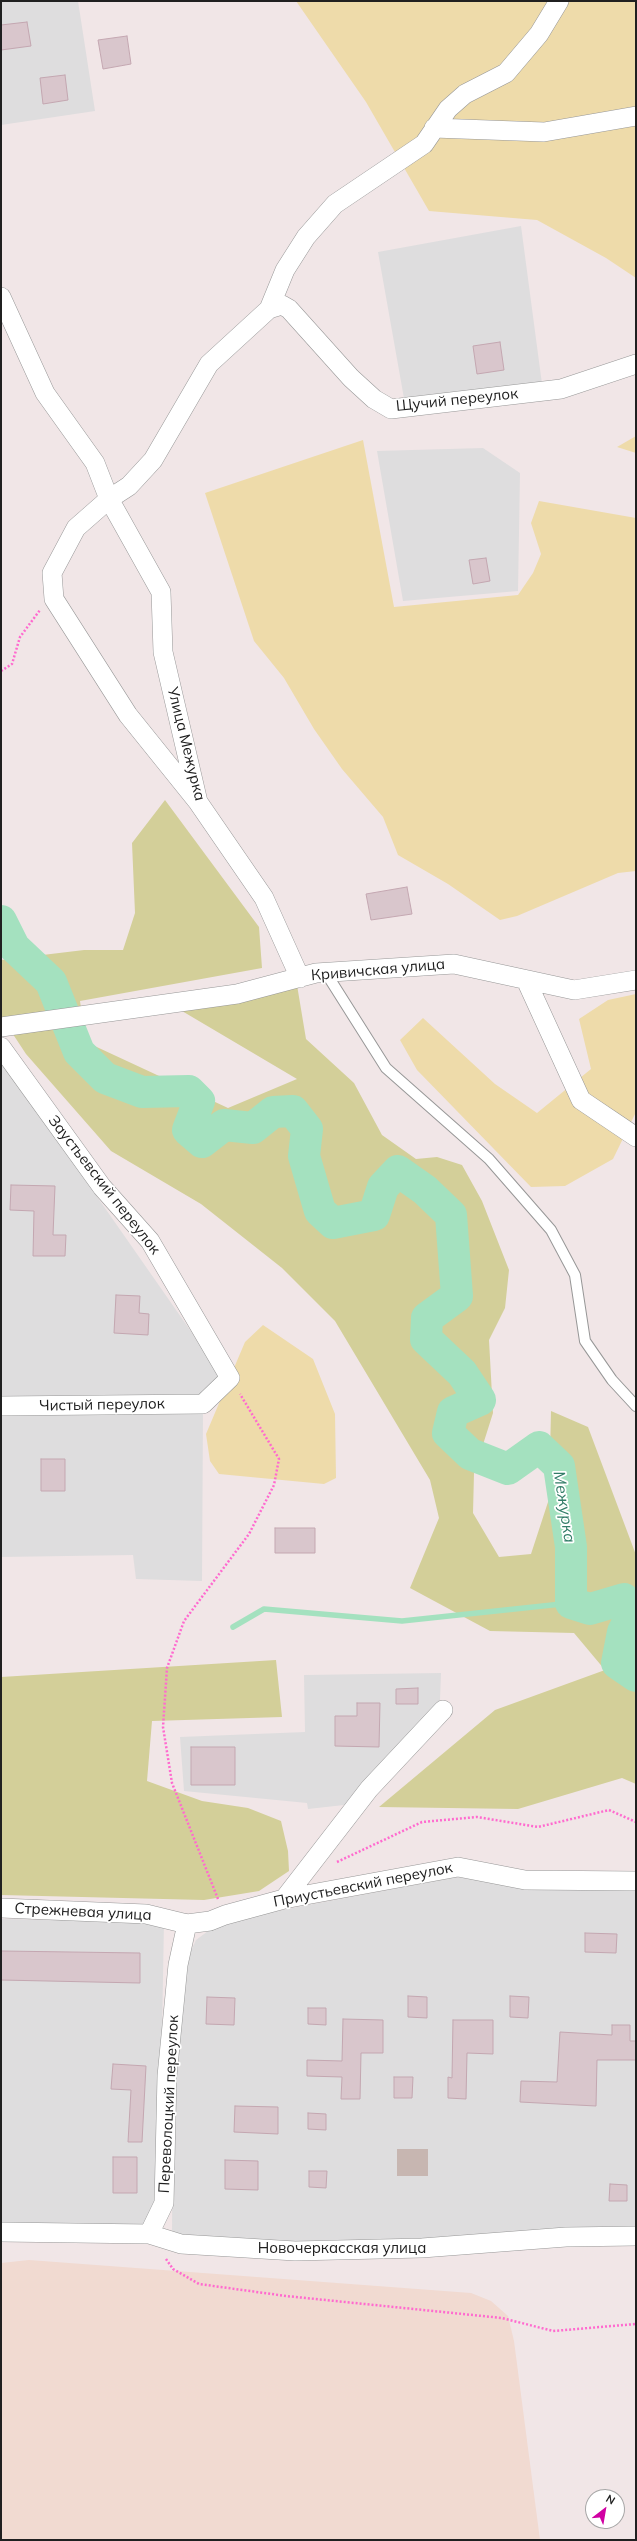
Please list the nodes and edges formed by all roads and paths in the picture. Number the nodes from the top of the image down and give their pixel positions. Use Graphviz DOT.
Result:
graph roads {
  1 [pos="559,1"];
  2 [pos="636,116"];
  3 [pos="434,128"];
  4 [pos="1,297"];
  5 [pos="270,309"];
  6 [pos="636,364"];
  7 [pos="109,499"];
  8 [pos="54,599"];
  9 [pos="1,671"];
  10 [pos="198,802"];
  11 [pos="326,973"];
  12 [pos="300,978"];
  13 [pos="526,980"];
  14 [pos="636,980"];
  15 [pos="1,1027"];
  16 [pos="1,1047"];
  17 [pos="636,1137"];
  18 [pos="230,1378"];
  19 [pos="1,1406"];
  20 [pos="636,1406"];
  21 [pos="443,1710"];
  22 [pos="636,1822"];
  23 [pos="330,1865"];
  24 [pos="636,1881"];
  25 [pos="284,1899"];
  26 [pos="1,1908"];
  27 [pos="225,1914"];
  28 [pos="187,1924"];
  29 [pos="1,2232"];
  30 [pos="149,2234"];
  31 [pos="636,2236"];
  32 [pos="165,2257"];
  33 [pos="636,2324"];
  1 -- 3 [label="street"];
  2 -- 3 [label="street"];
  3 -- 5 [label="street"];
  4 -- 7 [label="street, Улица Межурка"];
  5 -- 6 [label="street, Щучий переулок"];
  5 -- 7 [label="street"];
  7 -- 8 [label="street"];
  7 -- 10 [label="street, Улица Межурка"];
  8 -- 9 [label="path"];
  8 -- 10 [label="street"];
  10 -- 12 [label="street, Улица Межурка"];
  11 -- 12 [label="street, Кривичская улица"];
  11 -- 13 [label="street, Кривичская улица"];
  11 -- 20 [label="lane"];
  12 -- 15 [label="street, Кривичская улица"];
  13 -- 14 [label="street, Кривичская улица"];
  13 -- 17 [label="street"];
  16 -- 18 [label="street, Заустьевский переулок"];
  18 -- 19 [label="street, Чистый переулок"];
  18 -- 27 [label="path"];
  21 -- 25 [label="street"];
  22 -- 23 [label="path"];
  24 -- 25 [label="street, Приустьевский переулок"];
  25 -- 27 [label="street, Приустьевский переулок"];
  26 -- 28 [label="street, Стрежневая улица"];
  27 -- 28 [label="street, Приустьевский переулок"];
  28 -- 30 [label="street, Переволоцкий переулок"];
  29 -- 30 [label="street, Новочеркасская улица"];
  30 -- 31 [label="street, Новочеркасская улица"];
  32 -- 33 [label="path"];
}
